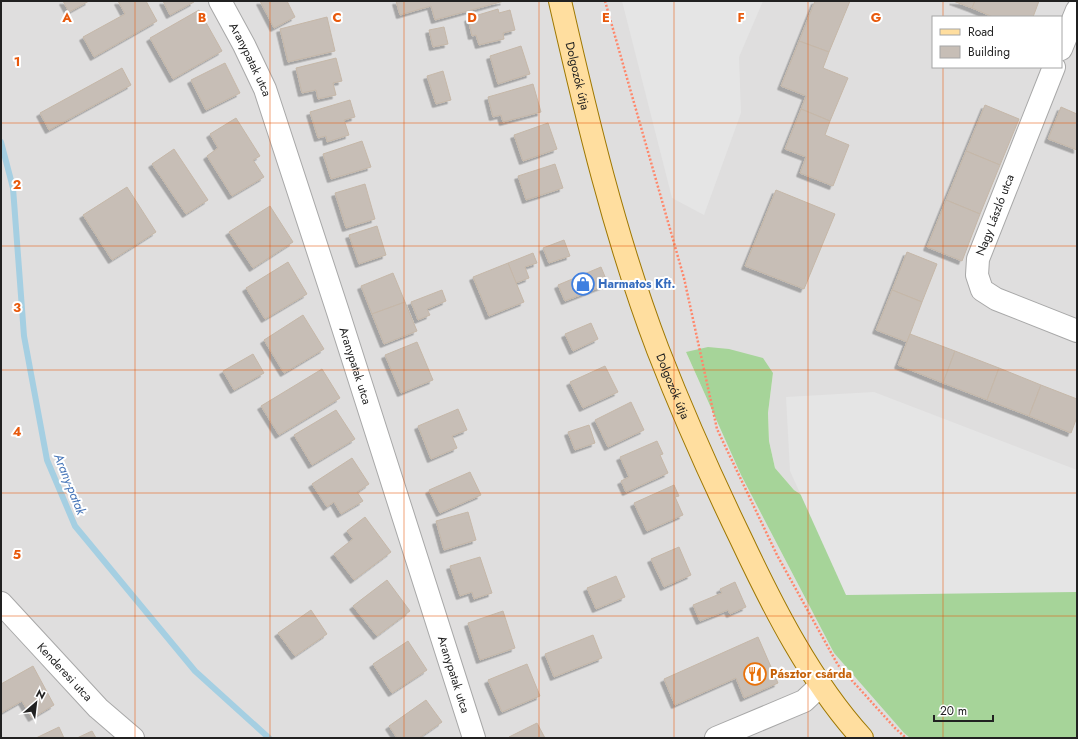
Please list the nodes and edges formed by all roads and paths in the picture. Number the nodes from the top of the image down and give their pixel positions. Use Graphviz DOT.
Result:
graph roads {
  1 [pos="220,1"];
  2 [pos="560,1"];
  3 [pos="605,1"];
  4 [pos="1077,10"];
  5 [pos="1062,47"];
  6 [pos="1054,68"];
  7 [pos="1077,331"];
  8 [pos="1,603"];
  9 [pos="820,686"];
  10 [pos="133,738"];
  11 [pos="474,738"];
  12 [pos="716,738"];
  13 [pos="862,738"];
  14 [pos="906,738"];
  1 -- 11 [label="street, Aranypatak utca"];
  2 -- 9 [label="main road, Dolgozók útja"];
  3 -- 14 [label="path"];
  4 -- 5 [label="street"];
  6 -- 7 [label="street, Nagy László utca"];
  8 -- 10 [label="street, Kenderesi utca"];
  9 -- 12 [label="street"];
  9 -- 13 [label="main road, Dolgozók útja"];
}
